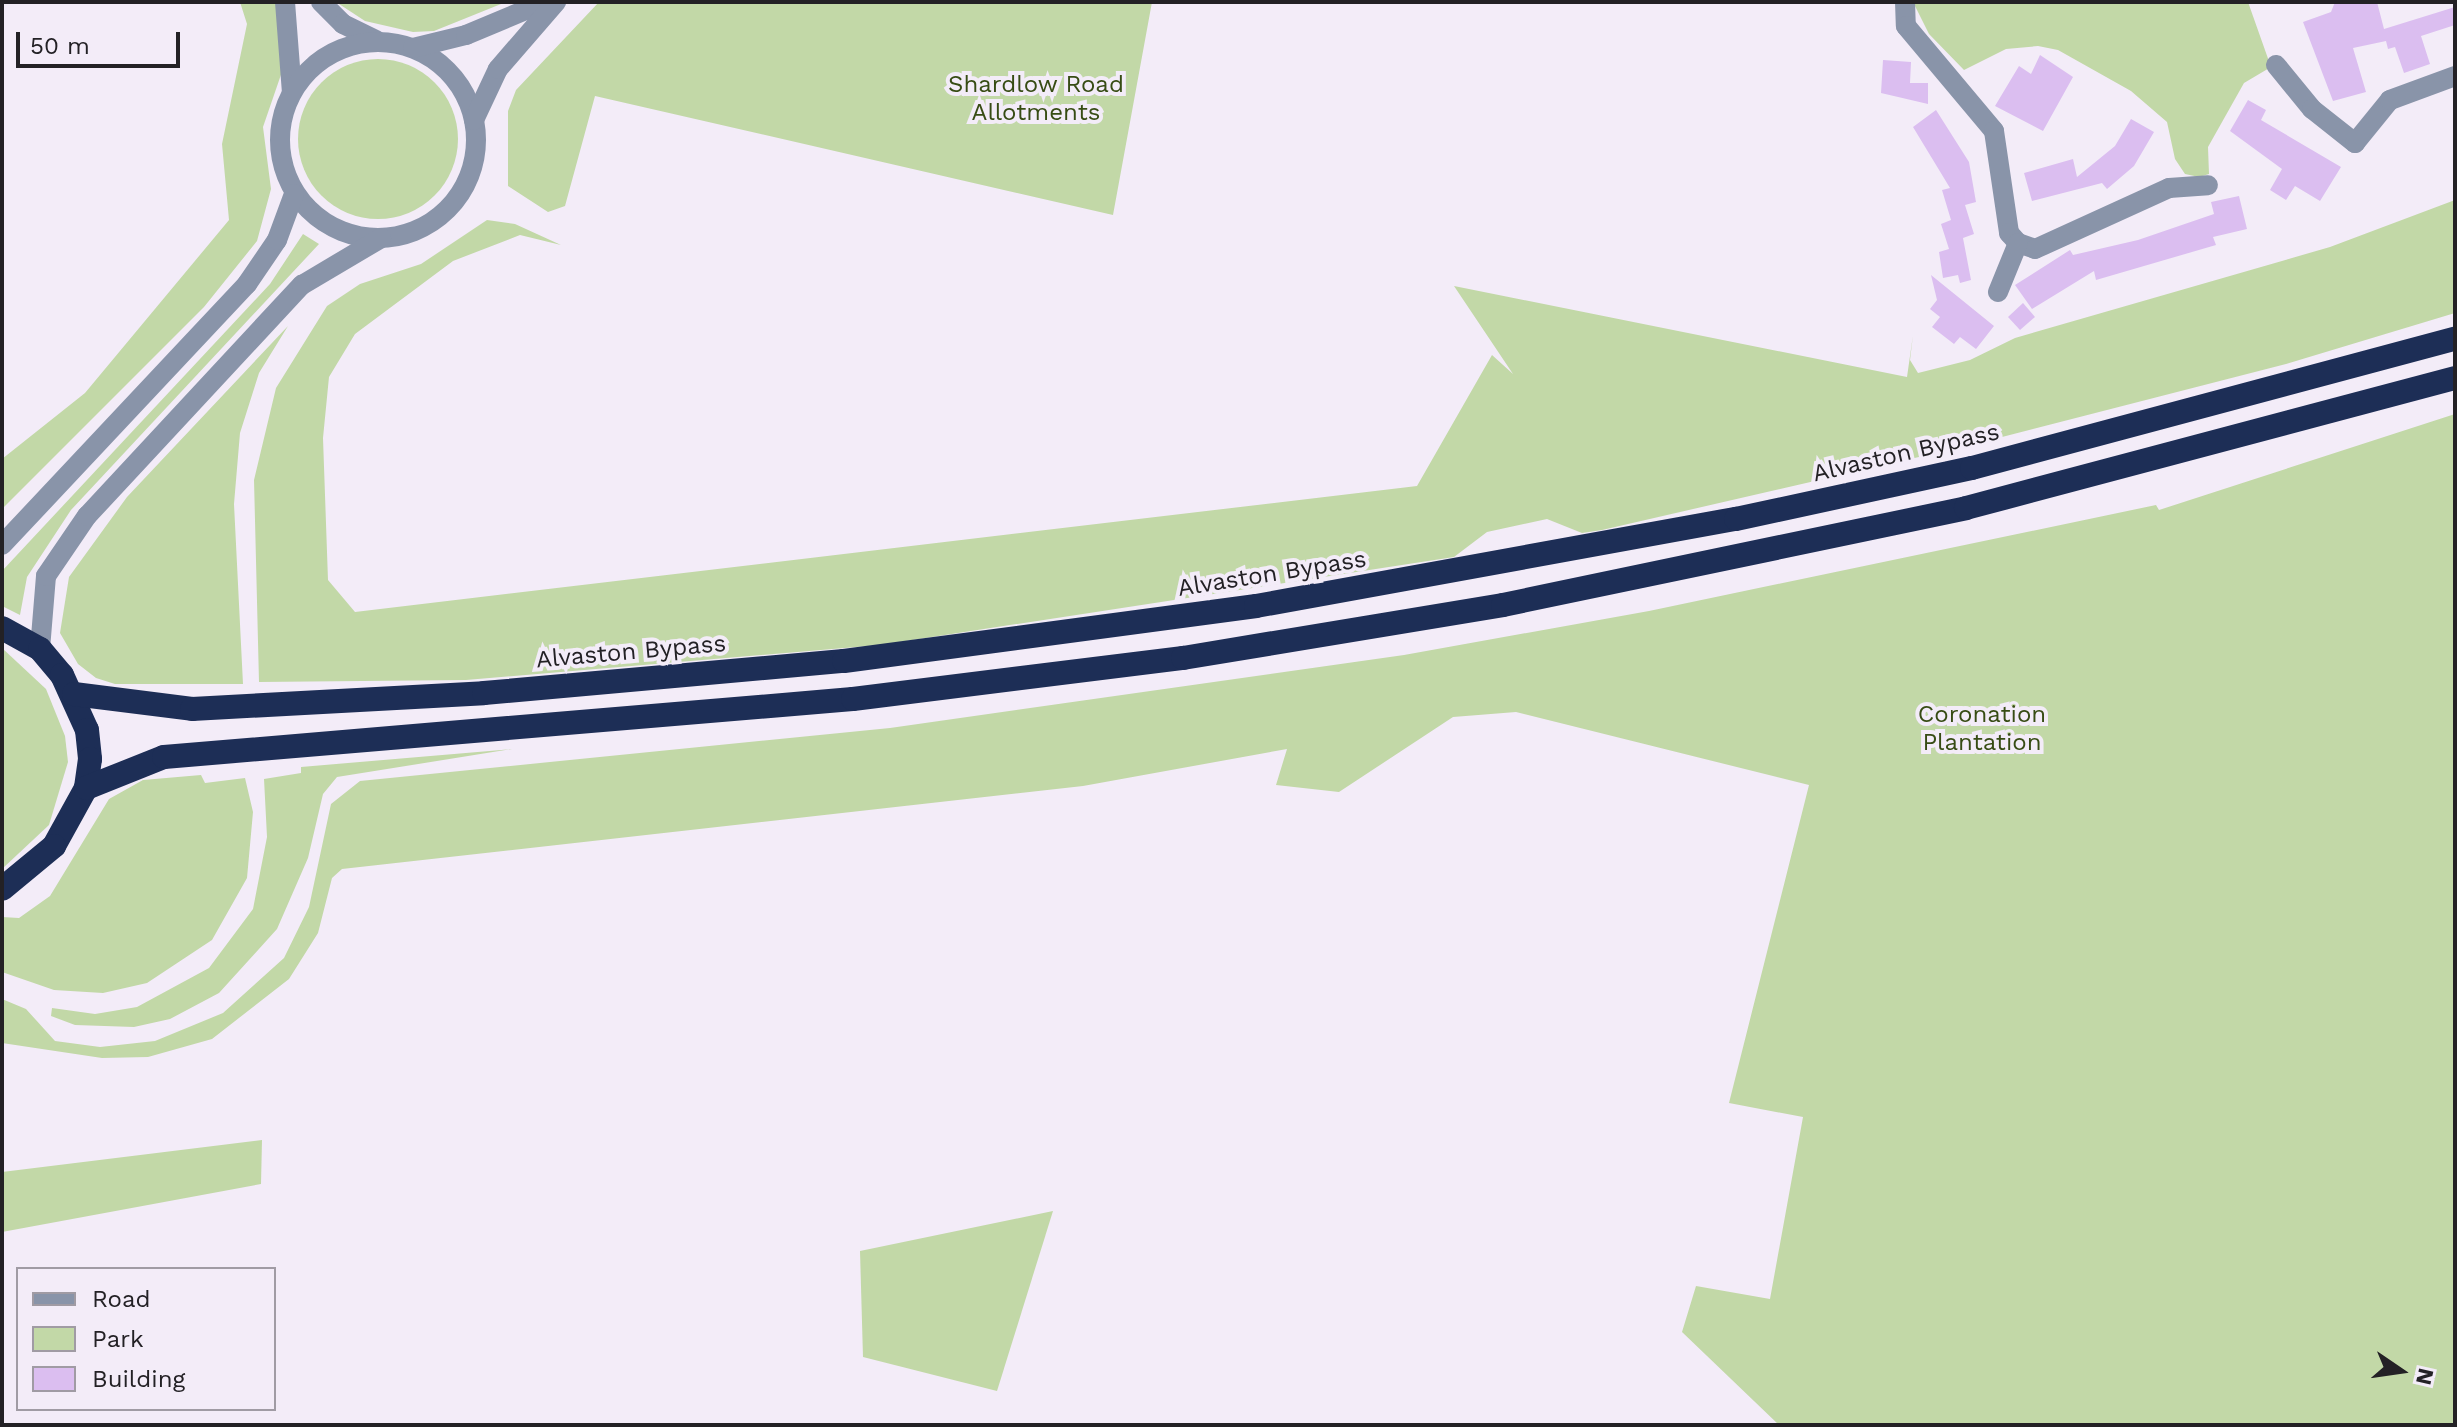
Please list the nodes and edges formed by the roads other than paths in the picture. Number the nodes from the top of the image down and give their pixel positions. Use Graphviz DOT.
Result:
graph roads {
  1 [pos="285,2"];
  2 [pos="321,2"];
  3 [pos="545,2"];
  4 [pos="556,2"];
  5 [pos="1905,2"];
  6 [pos="380,42"];
  7 [pos="413,48"];
  8 [pos="2276,65"];
  9 [pos="2455,76"];
  10 [pos="292,92"];
  11 [pos="474,120"];
  12 [pos="2208,185"];
  13 [pos="294,194"];
  14 [pos="381,238"];
  15 [pos="2018,243"];
  16 [pos="1998,292"];
  17 [pos="2455,339"];
  18 [pos="2455,378"];
  19 [pos="48,503"];
  20 [pos="2,528"];
  21 [pos="2,545"];
  22 [pos="2,628"];
  23 [pos="40,649"];
  24 [pos="74,694"];
  25 [pos="86,788"];
  26 [pos="2,889"];
  1 -- 10 [label="street"];
  2 -- 6 [label="street"];
  3 -- 7 [label="street"];
  4 -- 11 [label="street"];
  5 -- 15 [label="street"];
  6 -- 7 [label="street"];
  6 -- 10 [label="street"];
  7 -- 11 [label="street"];
  8 -- 9 [label="street"];
  10 -- 13 [label="street"];
  11 -- 14 [label="street"];
  12 -- 15 [label="street"];
  13 -- 14 [label="street"];
  13 -- 19 [label="street"];
  14 -- 23 [label="street"];
  15 -- 16 [label="street"];
  17 -- 24 [label="highway, Alvaston Bypass"];
  18 -- 25 [label="highway"];
  19 -- 20 [label="street"];
  19 -- 21 [label="street"];
  22 -- 23 [label="highway"];
  23 -- 24 [label="highway"];
  24 -- 25 [label="highway"];
  25 -- 26 [label="highway"];
}
